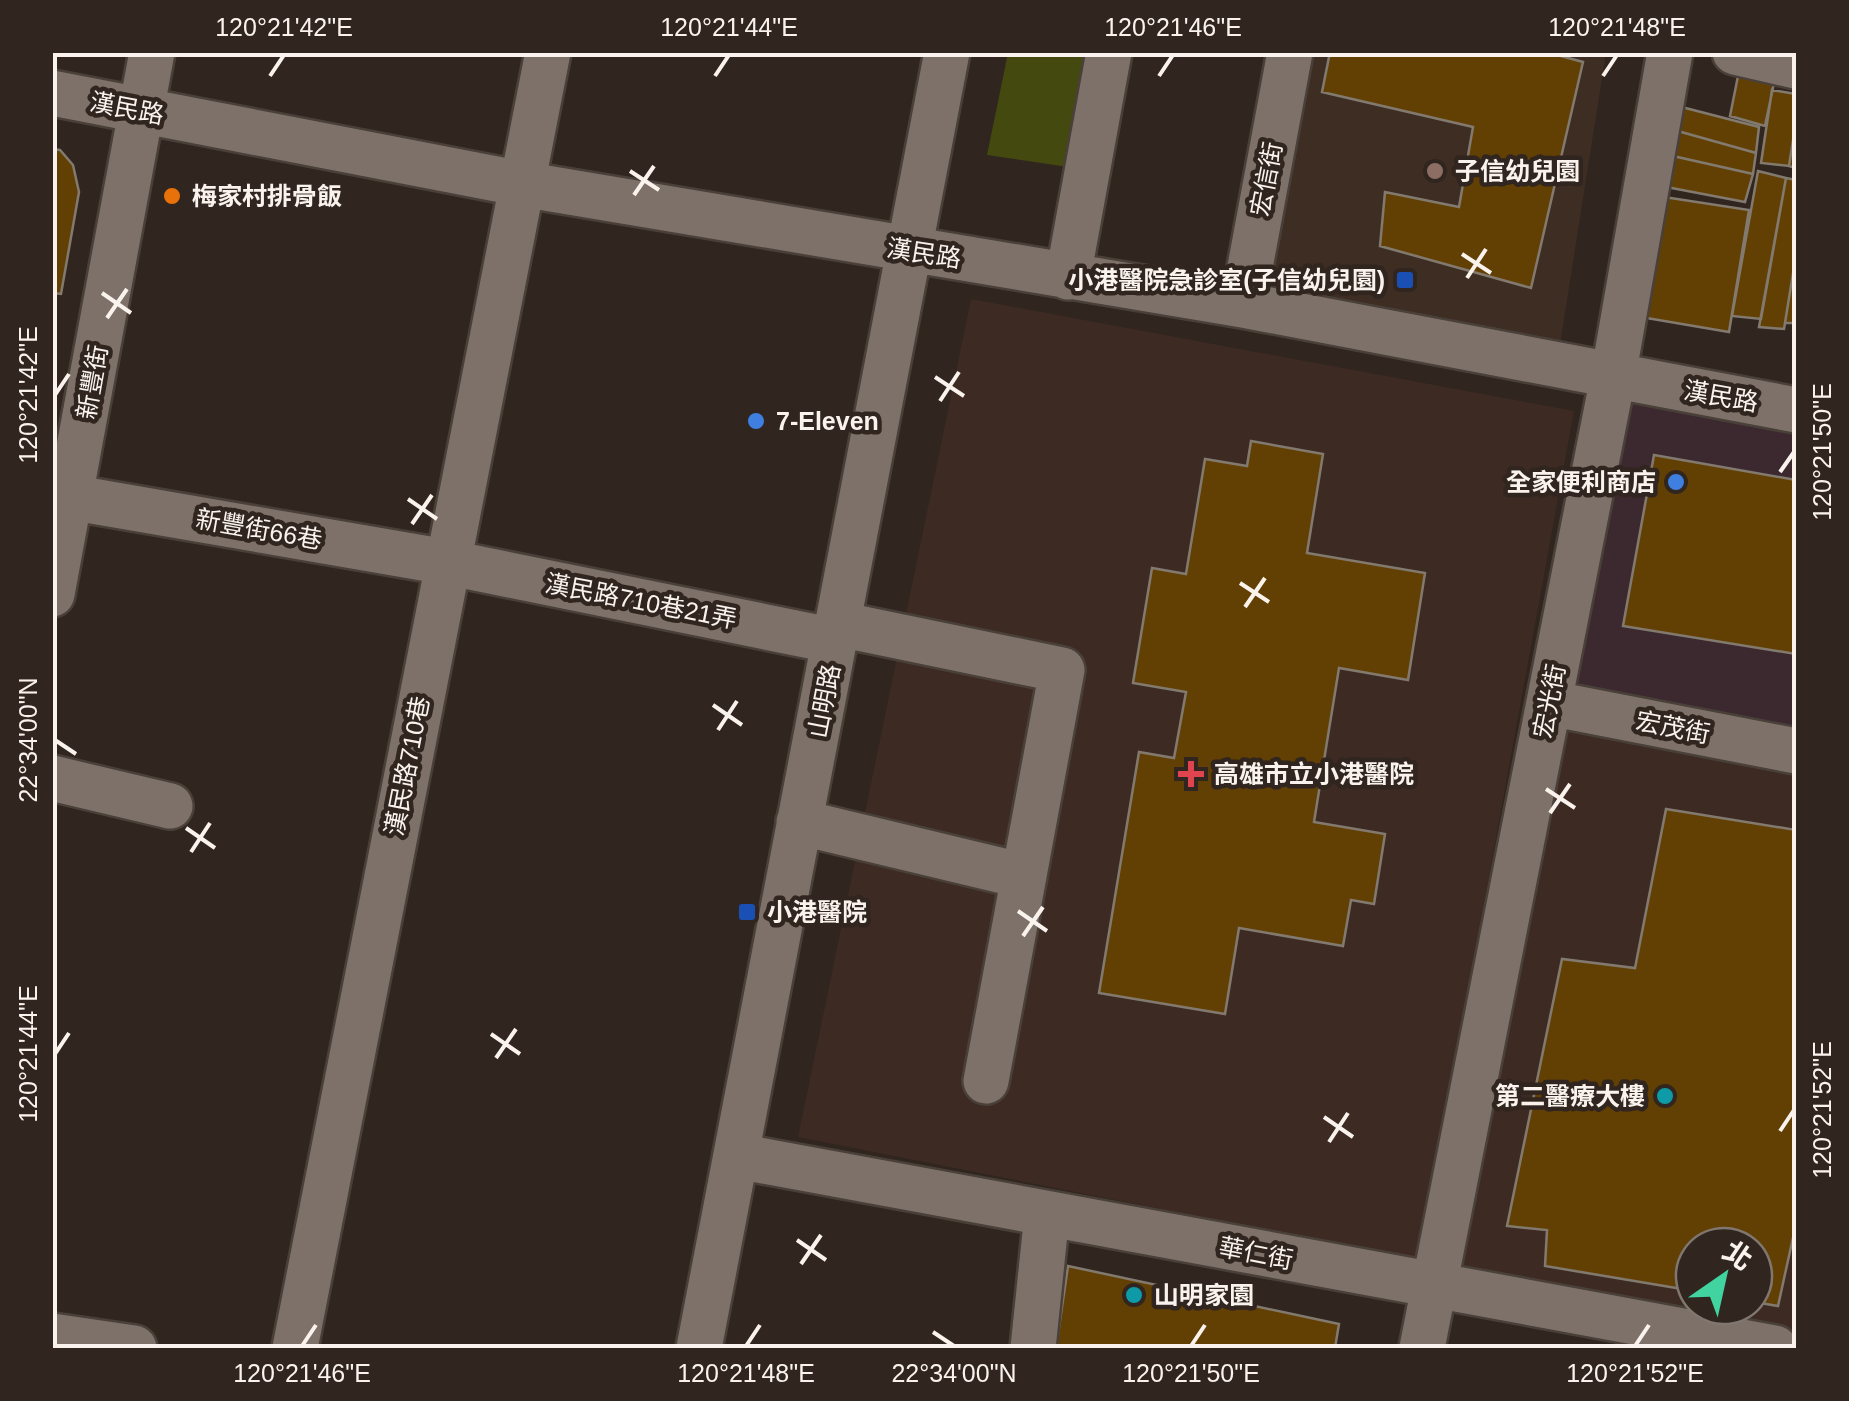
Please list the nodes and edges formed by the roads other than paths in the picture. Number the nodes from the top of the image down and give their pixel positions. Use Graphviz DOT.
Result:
graph roads {
  1 [pos="152,52"];
  2 [pos="548,52"];
  3 [pos="947,52"];
  4 [pos="1110,52"];
  5 [pos="1290,52"];
  6 [pos="1670,52"];
  7 [pos="1735,52"];
  8 [pos="1796,66"];
  9 [pos="52,93"];
  10 [pos="140,111"];
  11 [pos="522,184"];
  12 [pos="908,251"];
  13 [pos="1068,276"];
  14 [pos="1243,305"];
  15 [pos="1614,377"];
  16 [pos="1796,410"];
  17 [pos="62,495"];
  18 [pos="446,562"];
  19 [pos="52,594"];
  20 [pos="837,632"];
  21 [pos="1549,703"];
  22 [pos="1796,751"];
  23 [pos="52,778"];
  24 [pos="170,806"];
  25 [pos="800,822"];
  26 [pos="1024,876"];
  27 [pos="986,1081"];
  28 [pos="737,1156"];
  29 [pos="1048,1214"];
  30 [pos="1433,1287"];
  31 [pos="52,1336"];
  32 [pos="134,1348"];
  33 [pos="294,1348"];
  34 [pos="700,1348"];
  35 [pos="1032,1348"];
  36 [pos="1422,1348"];
  37 [pos="1767,1348"];
  1 -- 10 [label="street, 新豐街"];
  2 -- 11 [label="street, 漢民路710巷"];
  3 -- 12 [label="street, 山明路"];
  4 -- 13 [label="street"];
  5 -- 14 [label="street, 宏信街"];
  6 -- 15 [label="street, 宏光街"];
  7 -- 8 [label="street"];
  9 -- 10 [label="street, 漢民路"];
  10 -- 11 [label="street, 漢民路"];
  10 -- 17 [label="street, 新豐街"];
  11 -- 12 [label="street, 漢民路"];
  11 -- 18 [label="street, 漢民路710巷"];
  12 -- 13 [label="street, 漢民路"];
  12 -- 20 [label="street, 山明路"];
  13 -- 14 [label="street, 漢民路"];
  14 -- 15 [label="street, 漢民路"];
  15 -- 16 [label="street, 漢民路"];
  15 -- 21 [label="street, 宏光街"];
  17 -- 18 [label="street, 新豐街66巷"];
  17 -- 19 [label="street, 新豐街"];
  18 -- 20 [label="street, 漢民路710巷21弄"];
  18 -- 33 [label="street, 漢民路710巷"];
  20 -- 25 [label="street, 山明路"];
  20 -- 26 [label="street, 漢民路710巷21弄"];
  21 -- 22 [label="street, 宏茂街"];
  21 -- 30 [label="street, 宏光街"];
  23 -- 24 [label="street"];
  25 -- 26 [label="street"];
  25 -- 28 [label="street, 山明路"];
  26 -- 27 [label="street"];
  28 -- 29 [label="street, 華仁街"];
  28 -- 34 [label="street, 山明路"];
  29 -- 30 [label="street, 華仁街"];
  29 -- 35 [label="street"];
  30 -- 36 [label="street, 宏光街"];
  30 -- 37 [label="street, 華仁街"];
  31 -- 32 [label="street"];
}
